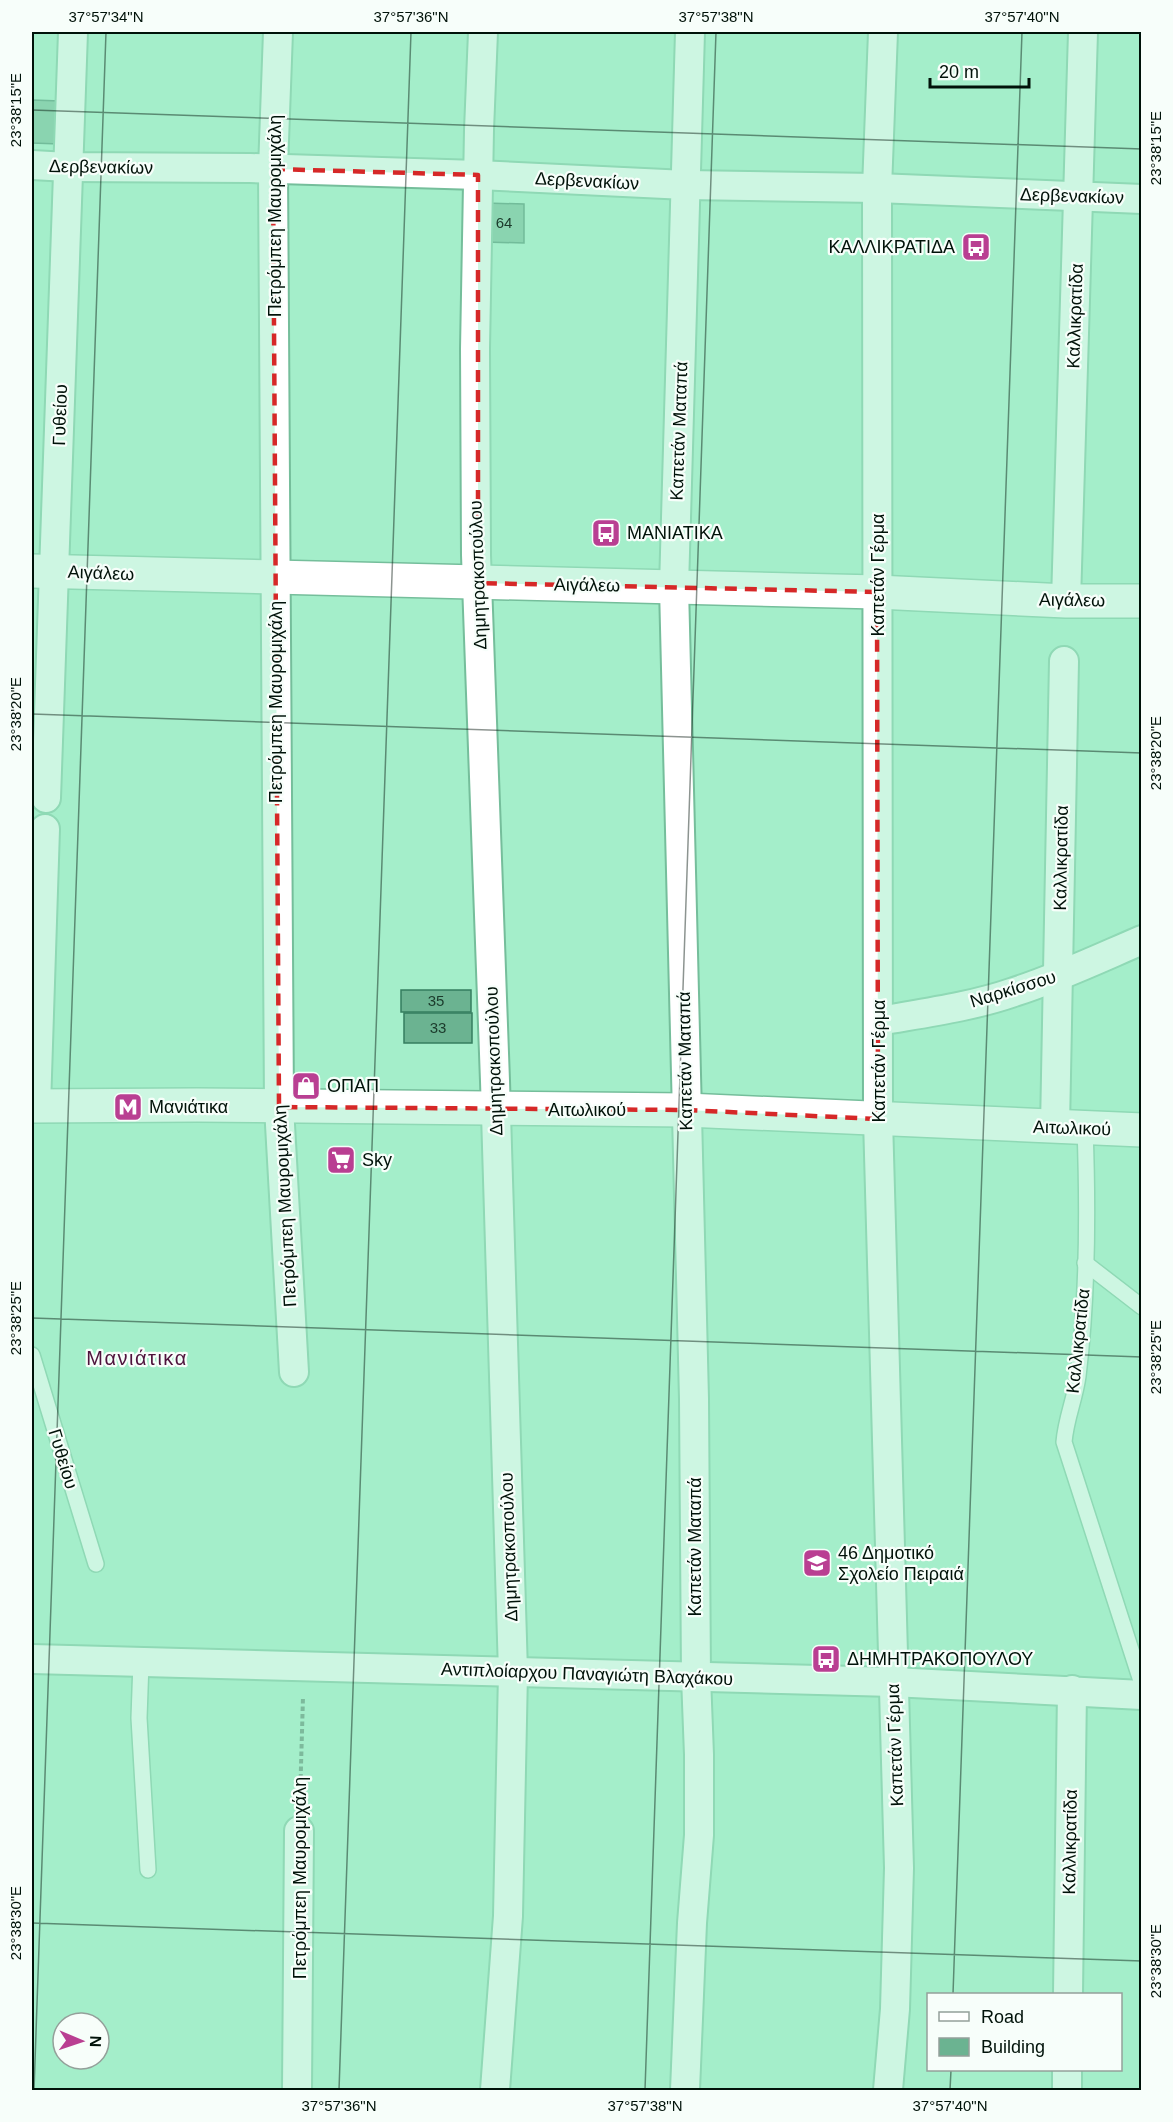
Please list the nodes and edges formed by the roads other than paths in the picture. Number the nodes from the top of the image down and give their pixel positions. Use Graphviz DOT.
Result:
graph roads {
  1 [pos="73,32"];
  2 [pos="278,32"];
  3 [pos="483,32"];
  4 [pos="690,32"];
  5 [pos="883,32"];
  6 [pos="1083,32"];
  7 [pos="32,165"];
  8 [pos="68,167"];
  9 [pos="273,169"];
  10 [pos="478,175"];
  11 [pos="686,185"];
  12 [pos="877,188"];
  13 [pos="1079,196"];
  14 [pos="1142,199"];
  15 [pos="43,571"];
  16 [pos="274,577"];
  17 [pos="478,583"];
  18 [pos="674,587"];
  19 [pos="877,592"];
  20 [pos="1066,601"];
  21 [pos="1142,601"];
  22 [pos="1064,661"];
  23 [pos="46,798"];
  24 [pos="45,830"];
  25 [pos="1142,939"];
  26 [pos="1060,975"];
  27 [pos="879,1021"];
  28 [pos="34,1106"];
  29 [pos="279,1107"];
  30 [pos="496,1109"];
  31 [pos="686,1110"];
  32 [pos="878,1119"];
  33 [pos="1070,1128"];
  34 [pos="1142,1130"];
  35 [pos="1085,1263"];
  36 [pos="1142,1307"];
  37 [pos="33,1366"];
  38 [pos="294,1372"];
  39 [pos="96,1564"];
  40 [pos="32,1659"];
  41 [pos="141,1662"];
  42 [pos="513,1672"];
  43 [pos="696,1677"];
  44 [pos="893,1682"];
  45 [pos="1142,1684"];
  46 [pos="1072,1690"];
  47 [pos="1142,1695"];
  48 [pos="299,1831"];
  49 [pos="148,1870"];
  50 [pos="1068,1993"];
  51 [pos="1067,2071"];
  52 [pos="297,2091"];
  53 [pos="495,2091"];
  54 [pos="685,2091"];
  55 [pos="888,2091"];
  56 [pos="1067,2091"];
  1 -- 8 [label="street, Γυθείου"];
  2 -- 9 [label="street, Πετρόμπεη Μαυρομιχάλη"];
  3 -- 10 [label="street, Δημητρακοπούλου"];
  4 -- 11 [label="street, Καπετάν Ματαπά"];
  5 -- 12 [label="street, Καπετάν Γέρμα"];
  6 -- 13 [label="street, Καλλικρατίδα"];
  7 -- 8 [label="street, Δερβενακίων"];
  8 -- 9 [label="street, Δερβενακίων"];
  8 -- 15 [label="street, Γυθείου"];
  9 -- 10 [label="street, Δερβενακίων"];
  9 -- 16 [label="street, Πετρόμπεη Μαυρομιχάλη"];
  10 -- 11 [label="street, Δερβενακίων"];
  10 -- 17 [label="street, Δημητρακοπούλου"];
  11 -- 12 [label="street, Δερβενακίων"];
  11 -- 18 [label="street, Καπετάν Ματαπά"];
  12 -- 13 [label="street, Δερβενακίων"];
  12 -- 19 [label="street, Καπετάν Γέρμα"];
  13 -- 14 [label="street, Δερβενακίων"];
  13 -- 20 [label="street, Καλλικρατίδα"];
  15 -- 16 [label="street, Αιγάλεω"];
  15 -- 23 [label="street, Γυθείου"];
  16 -- 17 [label="street, Αιγάλεω"];
  16 -- 29 [label="street, Πετρόμπεη Μαυρομιχάλη"];
  17 -- 18 [label="street, Αιγάλεω"];
  17 -- 30 [label="street, Δημητρακοπούλου"];
  18 -- 19 [label="street, Αιγάλεω"];
  18 -- 31 [label="street, Καπετάν Ματαπά"];
  19 -- 20 [label="street, Αιγάλεω"];
  19 -- 27 [label="street, Καπετάν Γέρμα"];
  20 -- 21 [label="street, Αιγάλεω"];
  22 -- 26 [label="street, Καλλικρατίδα"];
  24 -- 28 [label="street"];
  25 -- 26 [label="street, Ναρκίσσου"];
  26 -- 27 [label="street, Ναρκίσσου"];
  26 -- 33 [label="street, Καλλικρατίδα"];
  27 -- 32 [label="street, Καπετάν Γέρμα"];
  28 -- 29 [label="street, Αιτωλικού"];
  29 -- 30 [label="street, Αιτωλικού"];
  29 -- 38 [label="street, Πετρόμπεη Μαυρομιχάλη"];
  30 -- 31 [label="street, Αιτωλικού"];
  30 -- 42 [label="street, Δημητρακοπούλου"];
  31 -- 32 [label="street, Αιτωλικού"];
  31 -- 43 [label="street, Καπετάν Ματαπά"];
  32 -- 33 [label="street, Αιτωλικού"];
  32 -- 44 [label="street, Καπετάν Γέρμα"];
  33 -- 34 [label="street, Αιτωλικού"];
  33 -- 35 [label="lane, Καλλικρατίδα"];
  35 -- 36 [label="lane"];
  35 -- 45 [label="lane, Καλλικρατίδα"];
  37 -- 39 [label="lane, Γυθείου"];
  40 -- 41 [label="street, Αντιπλοίαρχου Παναγιώτη Βλαχάκου"];
  41 -- 42 [label="street, Αντιπλοίαρχου Παναγιώτη Βλαχάκου"];
  41 -- 49 [label="lane"];
  42 -- 43 [label="street, Αντιπλοίαρχου Παναγιώτη Βλαχάκου"];
  42 -- 53 [label="street, Δημητρακοπούλου"];
  43 -- 44 [label="street, Αντιπλοίαρχου Παναγιώτη Βλαχάκου"];
  43 -- 54 [label="street, Καπετάν Ματαπά"];
  44 -- 46 [label="street, Αντιπλοίαρχου Παναγιώτη Βλαχάκου"];
  44 -- 55 [label="street, Καπετάν Γέρμα"];
  46 -- 47 [label="street, Αντιπλοίαρχου Παναγιώτη Βλαχάκου"];
  46 -- 50 [label="street, Καλλικρατίδα"];
  48 -- 52 [label="street, Πετρόμπεη Μαυρομιχάλη"];
  51 -- 56 [label="street"];
}
